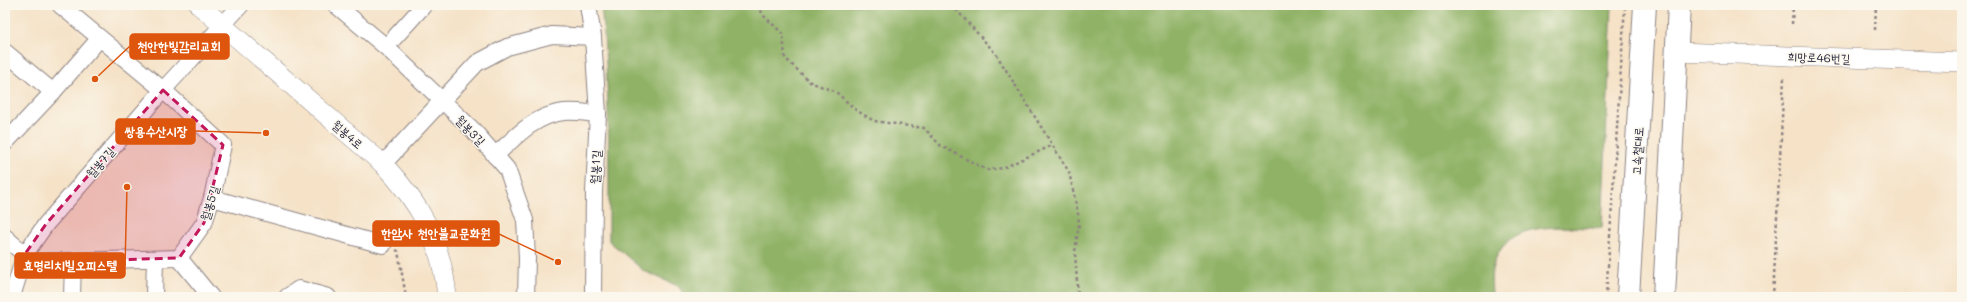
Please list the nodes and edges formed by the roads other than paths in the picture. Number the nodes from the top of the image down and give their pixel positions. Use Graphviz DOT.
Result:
graph roads {
  1 [pos="60,5"];
  2 [pos="199,5"];
  3 [pos="241,5"];
  4 [pos="336,5"];
  5 [pos="424,5"];
  6 [pos="588,5"];
  7 [pos="1646,5"];
  8 [pos="1679,5"];
  9 [pos="223,26"];
  10 [pos="593,37"];
  11 [pos="100,39"];
  12 [pos="386,48"];
  13 [pos="5,52"];
  14 [pos="1676,52"];
  15 [pos="1962,62"];
  16 [pos="163,90"];
  17 [pos="53,92"];
  18 [pos="441,100"];
  19 [pos="598,114"];
  20 [pos="5,143"];
  21 [pos="495,156"];
  22 [pos="383,164"];
  23 [pos="212,198"];
  24 [pos="5,237"];
  25 [pos="383,245"];
  26 [pos="25,254"];
  27 [pos="179,258"];
  28 [pos="155,259"];
  29 [pos="73,261"];
  30 [pos="12,297"];
  31 [pos="72,297"];
  32 [pos="154,297"];
  33 [pos="211,297"];
  34 [pos="287,297"];
  35 [pos="328,297"];
  36 [pos="447,297"];
  37 [pos="526,297"];
  38 [pos="593,297"];
  39 [pos="1628,297"];
  40 [pos="1664,297"];
  1 -- 11 [label="street, 월봉5길"];
  2 -- 9 [label="street, 월봉4로"];
  3 -- 9 [label="street, 월봉7길"];
  4 -- 12 [label="street, 월봉3길"];
  5 -- 12 [label="street"];
  6 -- 10 [label="street, 월봉1길"];
  7 -- 39 [label="main road, 고속철대로"];
  8 -- 14 [label="main road"];
  9 -- 16 [label="street, 월봉7길"];
  9 -- 22 [label="street, 월봉4로"];
  10 -- 18 [label="street"];
  10 -- 19 [label="street, 월봉1길"];
  11 -- 16 [label="street, 월봉5길"];
  11 -- 17 [label="street"];
  12 -- 18 [label="street, 월봉3길"];
  13 -- 17 [label="street"];
  14 -- 15 [label="street, 희망로46번길"];
  14 -- 40 [label="main road"];
  16 -- 23 [label="street, 월봉5길"];
  16 -- 26 [label="street, 월봉7길"];
  17 -- 20 [label="street"];
  18 -- 21 [label="street, 월봉3길"];
  18 -- 22 [label="street"];
  19 -- 21 [label="street"];
  19 -- 38 [label="street, 월봉1길"];
  21 -- 37 [label="street, 월봉3길"];
  22 -- 36 [label="street, 월봉4로"];
  23 -- 25 [label="street"];
  23 -- 27 [label="street, 월봉5길"];
  24 -- 26 [label="street"];
  26 -- 29 [label="street"];
  26 -- 30 [label="street, 월봉7길"];
  27 -- 28 [label="street"];
  27 -- 33 [label="street"];
  28 -- 29 [label="street"];
  28 -- 32 [label="street"];
  29 -- 31 [label="street"];
  34 -- 35 [label="street"];
}
